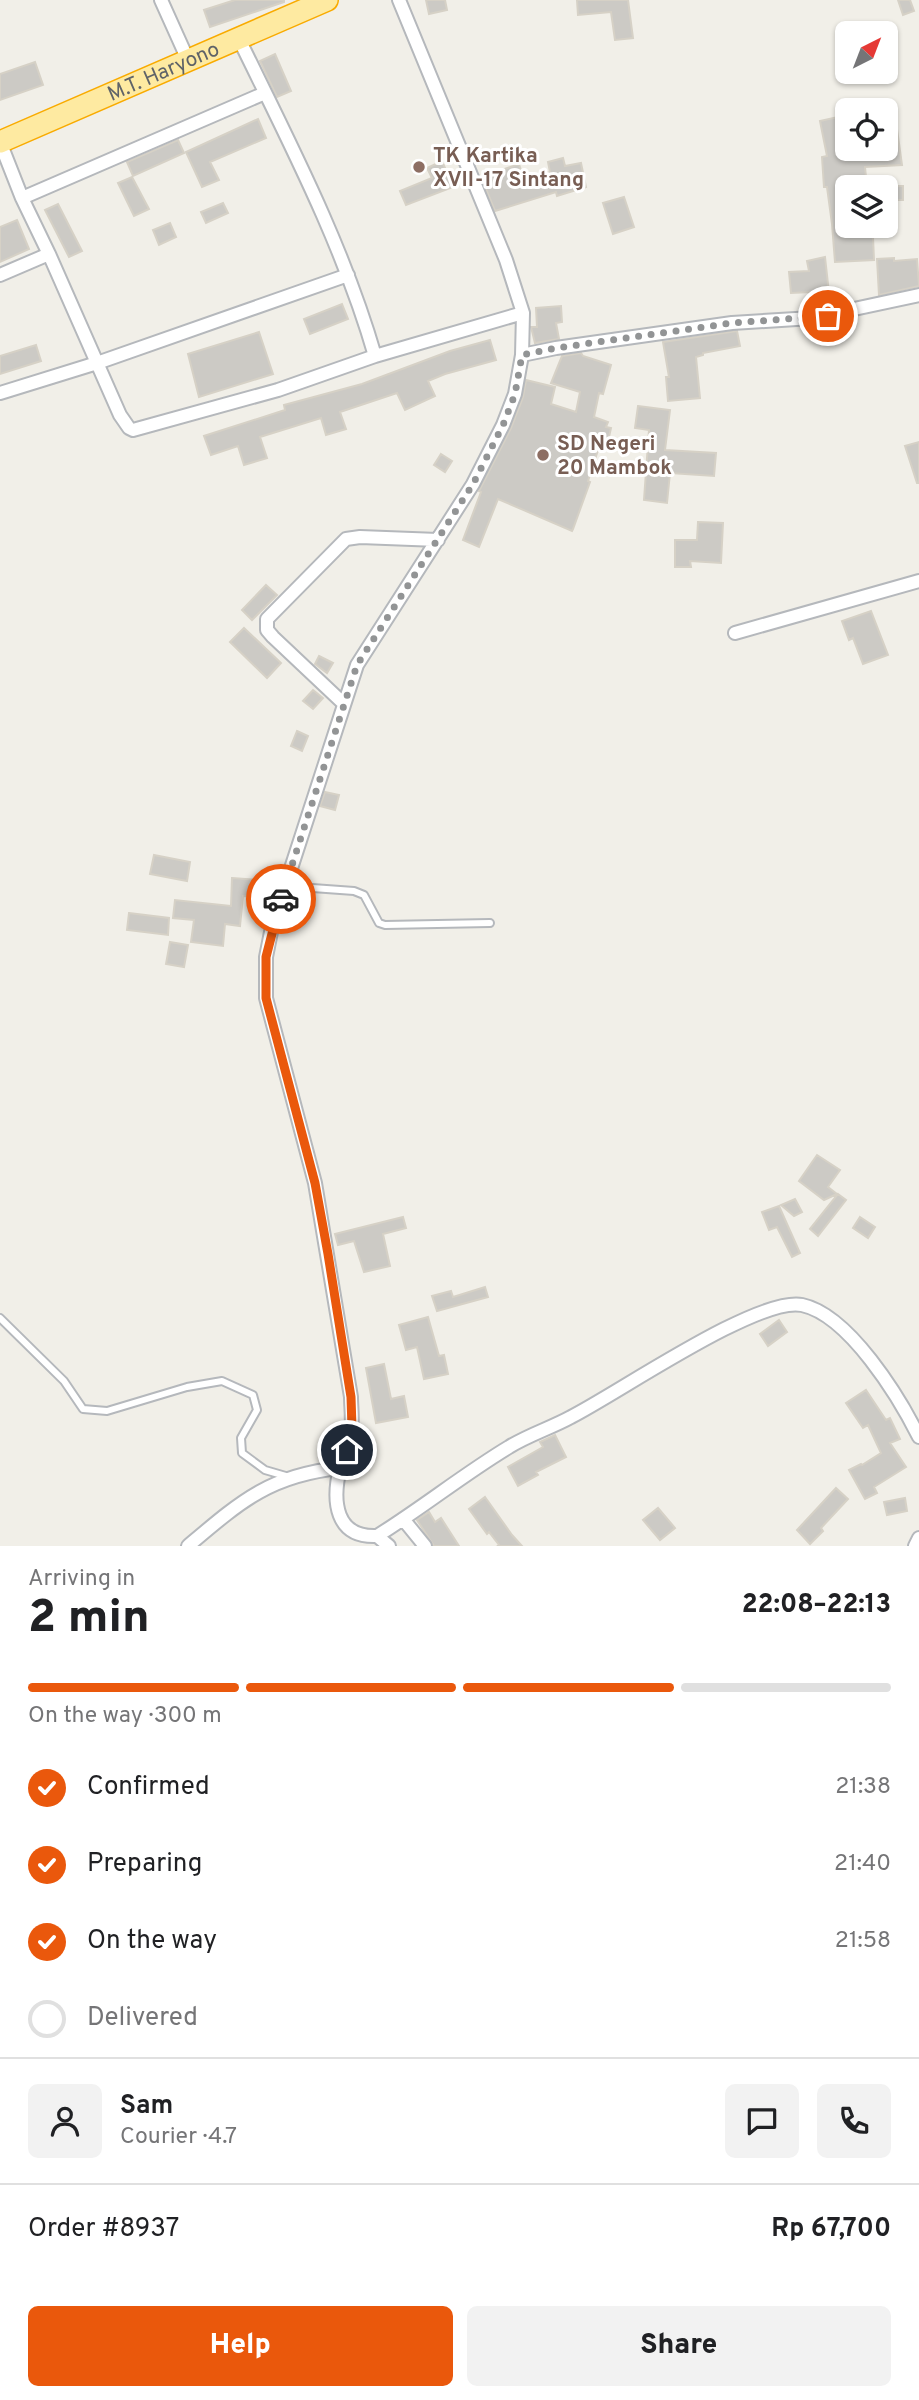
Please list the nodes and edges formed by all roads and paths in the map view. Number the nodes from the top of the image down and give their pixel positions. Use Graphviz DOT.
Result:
graph roads {
  1 [pos="160,0"];
  2 [pos="327,0"];
  3 [pos="399,0"];
  4 [pos="239,39"];
  5 [pos="188,60"];
  6 [pos="265,93"];
  7 [pos="0,142"];
  8 [pos="22,198"];
  9 [pos="49,254"];
  10 [pos="0,275"];
  11 [pos="348,275"];
  12 [pos="919,295"];
  13 [pos="523,313"];
  14 [pos="522,355"];
  15 [pos="375,356"];
  16 [pos="97,363"];
  17 [pos="0,393"];
  18 [pos="438,540"];
  19 [pos="919,581"];
  20 [pos="735,634"];
  21 [pos="343,703"];
  22 [pos="285,886"];
  23 [pos="491,923"];
  24 [pos="0,1318"];
  25 [pos="919,1437"];
  26 [pos="340,1468"];
  27 [pos="291,1478"];
  28 [pos="403,1519"];
  29 [pos="377,1536"];
  30 [pos="919,1538"];
  31 [pos="188,1546"];
  32 [pos="389,1546"];
  33 [pos="425,1546"];
  34 [pos="915,1546"];
  1 -- 5 [label="street"];
  2 -- 4 [label="highway, M.T. Haryono"];
  3 -- 13 [label="street"];
  4 -- 5 [label="highway, M.T. Haryono"];
  4 -- 6 [label="street"];
  5 -- 7 [label="highway, M.T. Haryono"];
  6 -- 8 [label="street"];
  6 -- 11 [label="street"];
  7 -- 8 [label="street"];
  8 -- 9 [label="street"];
  9 -- 10 [label="street"];
  9 -- 16 [label="street"];
  11 -- 15 [label="street"];
  11 -- 16 [label="street"];
  12 -- 14 [label="street"];
  13 -- 14 [label="street"];
  13 -- 15 [label="street"];
  14 -- 18 [label="street"];
  15 -- 16 [label="street"];
  16 -- 17 [label="street"];
  18 -- 21 [label="street"];
  18 -- 21 [label="street"];
  19 -- 20 [label="street"];
  21 -- 22 [label="street"];
  22 -- 23 [label="lane"];
  22 -- 26 [label="street"];
  24 -- 27 [label="lane"];
  25 -- 28 [label="street"];
  26 -- 27 [label="street"];
  26 -- 29 [label="street"];
  27 -- 31 [label="street"];
  28 -- 29 [label="street"];
  28 -- 33 [label="street"];
  29 -- 32 [label="street"];
  30 -- 34 [label="street"];
}
